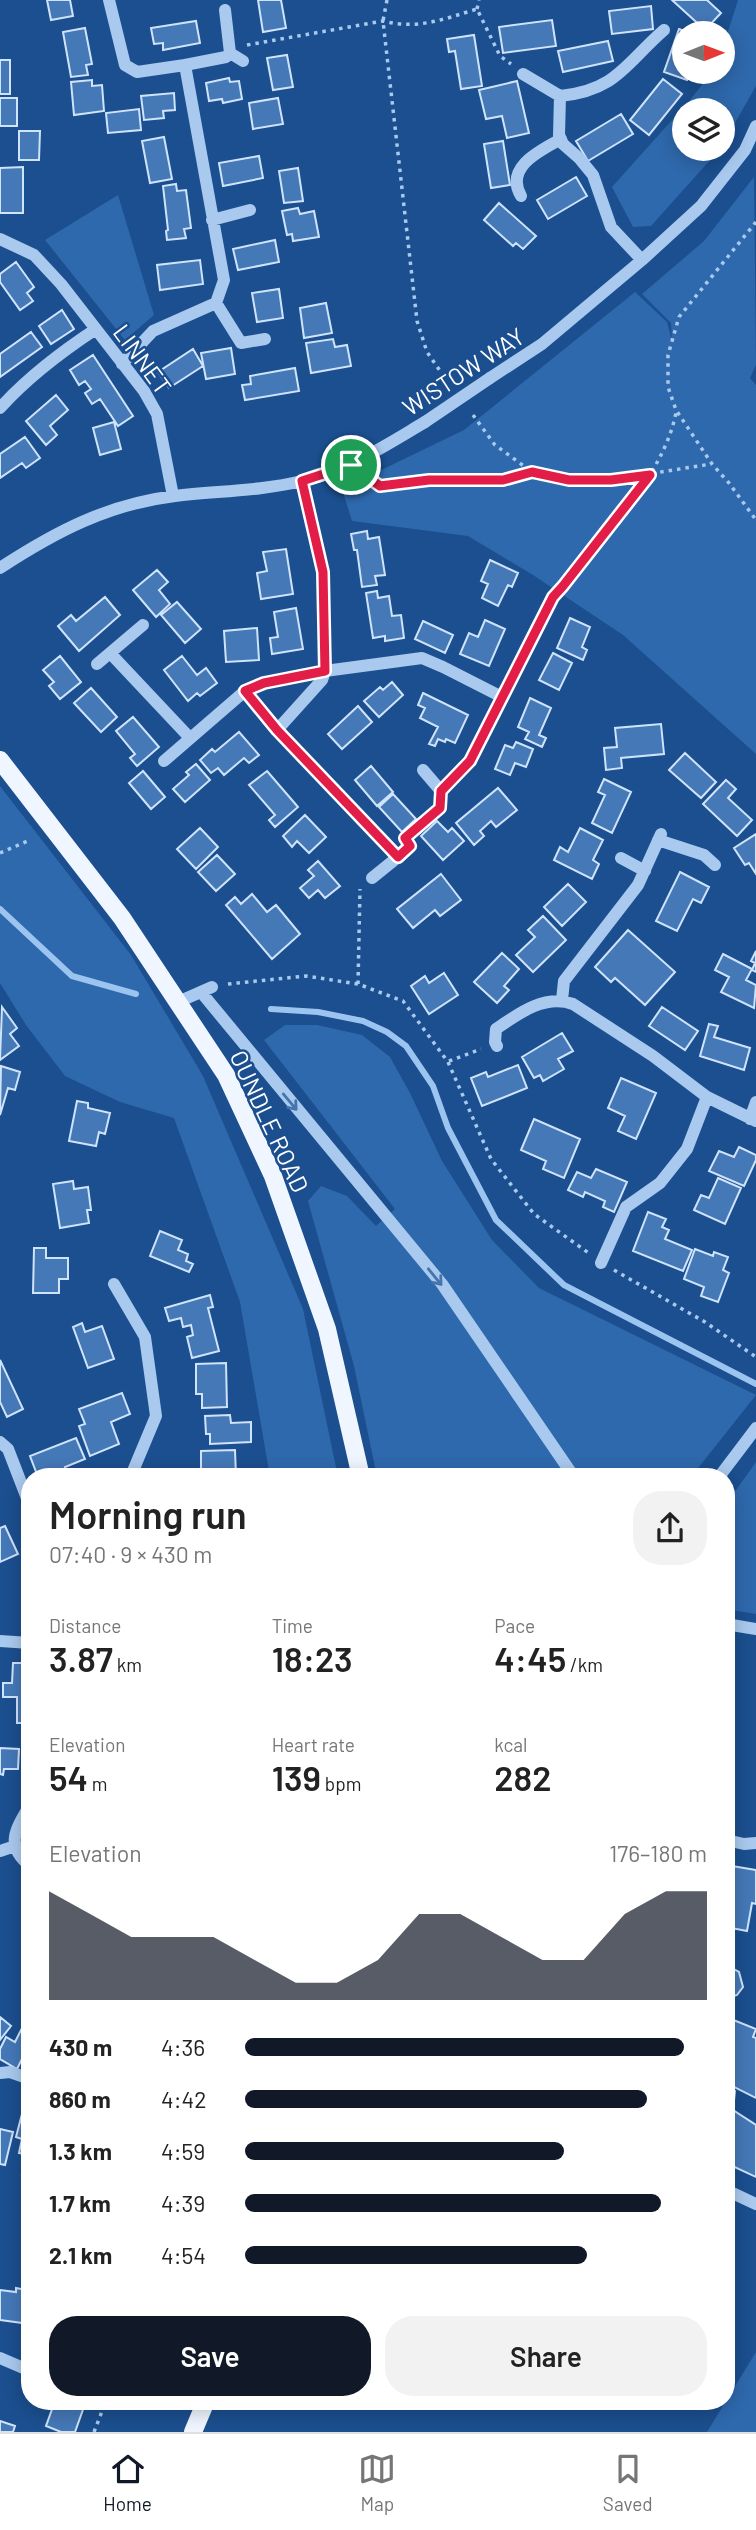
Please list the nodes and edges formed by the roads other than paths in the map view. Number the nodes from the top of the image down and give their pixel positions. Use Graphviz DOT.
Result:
graph roads {
  1 [pos="109,0"];
  2 [pos="225,10"];
  3 [pos="664,30"];
  4 [pos="230,50"];
  5 [pos="243,61"];
  6 [pos="185,65"];
  7 [pos="523,74"];
  8 [pos="559,96"];
  9 [pos="756,126"];
  10 [pos="561,139"];
  11 [pos="750,153"];
  12 [pos="521,196"];
  13 [pos="250,210"];
  14 [pos="212,220"];
  15 [pos="0,239"];
  16 [pos="642,260"];
  17 [pos="216,303"];
  18 [pos="96,329"];
  19 [pos="265,339"];
  20 [pos="122,364"];
  21 [pos="0,408"];
  22 [pos="302,481"];
  23 [pos="173,496"];
  24 [pos="0,568"];
  25 [pos="553,597"];
  26 [pos="143,625"];
  27 [pos="110,653"];
  28 [pos="97,664"];
  29 [pos="325,671"];
  30 [pos="245,691"];
  31 [pos="502,697"];
  32 [pos="277,730"];
  33 [pos="190,738"];
  34 [pos="0,760"];
  35 [pos="164,761"];
  36 [pos="423,770"];
  37 [pos="410,846"];
  38 [pos="398,857"];
  39 [pos="621,858"];
  40 [pos="715,865"];
  41 [pos="646,871"];
  42 [pos="372,878"];
  43 [pos="562,1000"];
  44 [pos="178,1002"];
  45 [pos="497,1046"];
  46 [pos="707,1097"];
  47 [pos="756,1102"];
  48 [pos="753,1120"];
  49 [pos="601,1263"];
  50 [pos="114,1284"];
  51 [pos="756,1428"];
  52 [pos="0,1442"];
  53 [pos="134,1468"];
  54 [pos="358,1468"];
  55 [pos="568,1468"];
  56 [pos="726,1468"];
  57 [pos="21,1483"];
  58 [pos="735,1626"];
  59 [pos="756,1629"];
  60 [pos="0,1641"];
  61 [pos="21,1642"];
  62 [pos="21,1820"];
  63 [pos="735,1842"];
  64 [pos="756,1843"];
  65 [pos="15,1846"];
  66 [pos="0,1851"];
  67 [pos="21,1858"];
  68 [pos="0,2073"];
  69 [pos="21,2076"];
  70 [pos="735,2194"];
  71 [pos="756,2204"];
  72 [pos="0,2358"];
  73 [pos="21,2367"];
  74 [pos="202,2410"];
  75 [pos="193,2432"];
  1 -- 6 [label="street"];
  2 -- 4 [label="street"];
  3 -- 8 [label="street"];
  4 -- 5 [label="street"];
  4 -- 6 [label="street"];
  6 -- 14 [label="street"];
  7 -- 8 [label="street"];
  8 -- 10 [label="street"];
  9 -- 11 [label="street, WISTOW WAY"];
  10 -- 12 [label="street"];
  10 -- 16 [label="street"];
  11 -- 16 [label="street, WISTOW WAY"];
  13 -- 14 [label="street"];
  14 -- 17 [label="street"];
  15 -- 18 [label="street, LINNET"];
  16 -- 22 [label="street, WISTOW WAY, bridge"];
  17 -- 19 [label="street"];
  17 -- 20 [label="street"];
  18 -- 20 [label="street, LINNET"];
  18 -- 21 [label="street, LINNET"];
  20 -- 23 [label="street, LINNET"];
  22 -- 23 [label="street, WISTOW WAY"];
  22 -- 29 [label="street"];
  23 -- 24 [label="street, WISTOW WAY"];
  25 -- 31 [label="street"];
  26 -- 27 [label="street"];
  27 -- 28 [label="street"];
  27 -- 33 [label="street"];
  29 -- 30 [label="street"];
  29 -- 31 [label="street"];
  29 -- 32 [label="street"];
  30 -- 32 [label="street"];
  30 -- 33 [label="street"];
  31 -- 36 [label="street"];
  32 -- 38 [label="street"];
  33 -- 35 [label="street"];
  34 -- 44 [label="main road, OUNDLE ROAD"];
  37 -- 38 [label="street"];
  38 -- 42 [label="street"];
  39 -- 41 [label="street"];
  40 -- 41 [label="street"];
  41 -- 43 [label="street"];
  43 -- 45 [label="street"];
  43 -- 46 [label="street"];
  44 -- 54 [label="main road, OUNDLE ROAD"];
  44 -- 55 [label="street, one-way"];
  46 -- 48 [label="street"];
  46 -- 49 [label="street"];
  47 -- 48 [label="street"];
  50 -- 53 [label="street"];
  51 -- 56 [label="street"];
  52 -- 57 [label="street"];
  58 -- 59 [label="street"];
  60 -- 61 [label="street"];
  62 -- 65 [label="street"];
  63 -- 64 [label="street"];
  65 -- 66 [label="street"];
  65 -- 67 [label="street"];
  68 -- 69 [label="street"];
  70 -- 71 [label="street"];
  72 -- 73 [label="street"];
  74 -- 75 [label="main road"];
}
